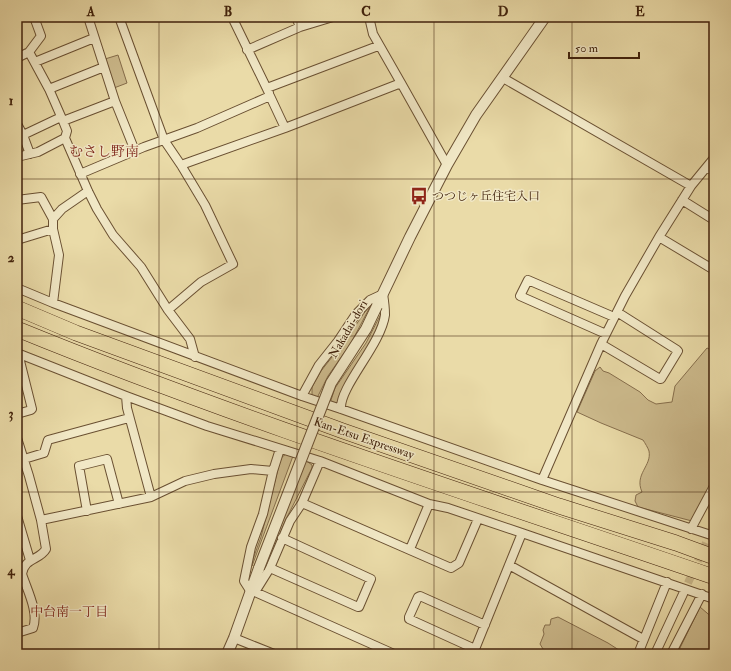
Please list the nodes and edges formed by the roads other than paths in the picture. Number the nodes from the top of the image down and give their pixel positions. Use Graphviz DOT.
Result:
graph roads {
  1 [pos="34,17"];
  2 [pos="88,17"];
  3 [pos="119,17"];
  4 [pos="232,17"];
  5 [pos="296,17"];
  6 [pos="333,17"];
  7 [pos="369,17"];
  8 [pos="544,17"];
  9 [pos="300,28"];
  10 [pos="94,38"];
  11 [pos="378,46"];
  12 [pos="248,50"];
  13 [pos="29,52"];
  14 [pos="17,58"];
  15 [pos="35,62"];
  16 [pos="104,67"];
  17 [pos="503,78"];
  18 [pos="400,83"];
  19 [pos="49,89"];
  20 [pos="268,92"];
  21 [pos="115,101"];
  22 [pos="62,119"];
  23 [pos="17,124"];
  24 [pos="285,128"];
  25 [pos="23,135"];
  26 [pos="65,138"];
  27 [pos="164,140"];
  28 [pos="135,151"];
  29 [pos="30,154"];
  30 [pos="17,157"];
  31 [pos="714,158"];
  32 [pos="181,165"];
  33 [pos="447,166"];
  34 [pos="710,169"];
  35 [pos="80,174"];
  36 [pos="691,186"];
  37 [pos="88,192"];
  38 [pos="17,200"];
  39 [pos="682,200"];
  40 [pos="53,219"];
  41 [pos="714,220"];
  42 [pos="53,229"];
  43 [pos="659,237"];
  44 [pos="17,240"];
  45 [pos="714,270"];
  46 [pos="17,288"];
  47 [pos="382,294"];
  48 [pos="53,303"];
  49 [pos="17,308"];
  50 [pos="168,310"];
  51 [pos="616,315"];
  52 [pos="17,329"];
  53 [pos="606,334"];
  54 [pos="602,344"];
  55 [pos="17,353"];
  56 [pos="195,357"];
  57 [pos="126,396"];
  58 [pos="302,396"];
  59 [pos="342,409"];
  60 [pos="17,414"];
  61 [pos="129,418"];
  62 [pos="17,438"];
  63 [pos="280,448"];
  64 [pos="24,459"];
  65 [pos="320,461"];
  66 [pos="273,471"];
  67 [pos="542,480"];
  68 [pos="714,486"];
  69 [pos="151,497"];
  70 [pos="302,503"];
  71 [pos="119,504"];
  72 [pos="429,504"];
  73 [pos="87,510"];
  74 [pos="17,516"];
  75 [pos="478,518"];
  76 [pos="41,520"];
  77 [pos="691,529"];
  78 [pos="522,532"];
  79 [pos="714,536"];
  80 [pos="282,538"];
  81 [pos="410,549"];
  82 [pos="714,557"];
  83 [pos="30,560"];
  84 [pos="509,566"];
  85 [pos="270,568"];
  86 [pos="714,577"];
  87 [pos="667,582"];
  88 [pos="253,592"];
  89 [pos="683,594"];
  90 [pos="702,594"];
  91 [pos="714,599"];
  92 [pos="485,625"];
  93 [pos="17,633"];
  94 [pos="234,638"];
  95 [pos="643,639"];
  96 [pos="474,651"];
  97 [pos="227,654"];
  98 [pos="274,654"];
  99 [pos="394,654"];
  100 [pos="638,654"];
  101 [pos="655,654"];
  102 [pos="671,654"];
  1 -- 13 [label="street"];
  2 -- 10 [label="street"];
  3 -- 27 [label="street"];
  4 -- 12 [label="street"];
  5 -- 9 [label="street"];
  6 -- 9 [label="street"];
  7 -- 11 [label="street"];
  8 -- 17 [label="street, Nakadai-dori"];
  9 -- 12 [label="street"];
  10 -- 15 [label="street"];
  10 -- 16 [label="street"];
  11 -- 18 [label="street"];
  11 -- 20 [label="street"];
  12 -- 20 [label="street"];
  13 -- 14 [label="street"];
  13 -- 15 [label="street"];
  15 -- 19 [label="street"];
  16 -- 19 [label="street"];
  16 -- 21 [label="street"];
  17 -- 33 [label="street, Nakadai-dori"];
  17 -- 36 [label="street"];
  18 -- 24 [label="street"];
  18 -- 33 [label="street"];
  19 -- 22 [label="street"];
  20 -- 24 [label="street"];
  20 -- 27 [label="street"];
  21 -- 22 [label="street"];
  21 -- 28 [label="street"];
  22 -- 25 [label="street"];
  22 -- 26 [label="street"];
  23 -- 25 [label="street"];
  24 -- 32 [label="street"];
  25 -- 29 [label="street"];
  26 -- 29 [label="street"];
  26 -- 35 [label="street"];
  27 -- 28 [label="street"];
  27 -- 32 [label="street"];
  28 -- 35 [label="street"];
  29 -- 30 [label="street"];
  31 -- 34 [label="street"];
  32 -- 50 [label="street"];
  33 -- 47 [label="street, Nakadai-dori"];
  34 -- 36 [label="street"];
  35 -- 37 [label="street"];
  36 -- 39 [label="street"];
  37 -- 40 [label="street"];
  37 -- 50 [label="street"];
  38 -- 40 [label="street"];
  39 -- 41 [label="street"];
  39 -- 43 [label="street"];
  40 -- 42 [label="street"];
  42 -- 44 [label="street"];
  42 -- 48 [label="street"];
  43 -- 45 [label="street"];
  43 -- 51 [label="street"];
  46 -- 48 [label="street"];
  47 -- 58 [label="street"];
  47 -- 59 [label="street"];
  47 -- 88 [label="street, Nakadai-dori, bridge"];
  48 -- 56 [label="street"];
  49 -- 82 [label="highway, Kan-Etsu Expressway"];
  50 -- 56 [label="street"];
  51 -- 53 [label="street"];
  51 -- 53 [label="street"];
  51 -- 54 [label="street"];
  52 -- 86 [label="highway, Kan-Etsu Expressway"];
  53 -- 54 [label="street"];
  54 -- 67 [label="street"];
  55 -- 57 [label="street"];
  55 -- 60 [label="street"];
  56 -- 58 [label="street"];
  57 -- 61 [label="street"];
  57 -- 63 [label="street"];
  58 -- 59 [label="street"];
  59 -- 67 [label="street"];
  61 -- 64 [label="street"];
  61 -- 69 [label="street"];
  62 -- 64 [label="street"];
  63 -- 65 [label="street"];
  63 -- 66 [label="street"];
  64 -- 76 [label="street"];
  65 -- 70 [label="street"];
  65 -- 72 [label="street"];
  66 -- 69 [label="street"];
  66 -- 88 [label="street"];
  67 -- 77 [label="street"];
  68 -- 77 [label="street"];
  69 -- 71 [label="street"];
  70 -- 80 [label="street"];
  70 -- 81 [label="street"];
  71 -- 73 [label="street"];
  71 -- 73 [label="street"];
  72 -- 75 [label="street"];
  72 -- 81 [label="street"];
  73 -- 76 [label="street"];
  74 -- 83 [label="street"];
  75 -- 78 [label="street"];
  75 -- 81 [label="street"];
  76 -- 83 [label="street"];
  77 -- 79 [label="street"];
  78 -- 84 [label="street"];
  78 -- 87 [label="street"];
  80 -- 85 [label="street"];
  80 -- 85 [label="street"];
  83 -- 93 [label="street"];
  84 -- 92 [label="street"];
  84 -- 95 [label="street"];
  85 -- 88 [label="street"];
  87 -- 90 [label="street"];
  87 -- 95 [label="street"];
  88 -- 94 [label="street, Nakadai-dori"];
  88 -- 99 [label="street"];
  89 -- 101 [label="street"];
  90 -- 91 [label="street"];
  90 -- 102 [label="street"];
  92 -- 96 [label="street"];
  92 -- 96 [label="street"];
  94 -- 97 [label="street, Nakadai-dori"];
  94 -- 98 [label="street"];
  95 -- 100 [label="street"];
}
